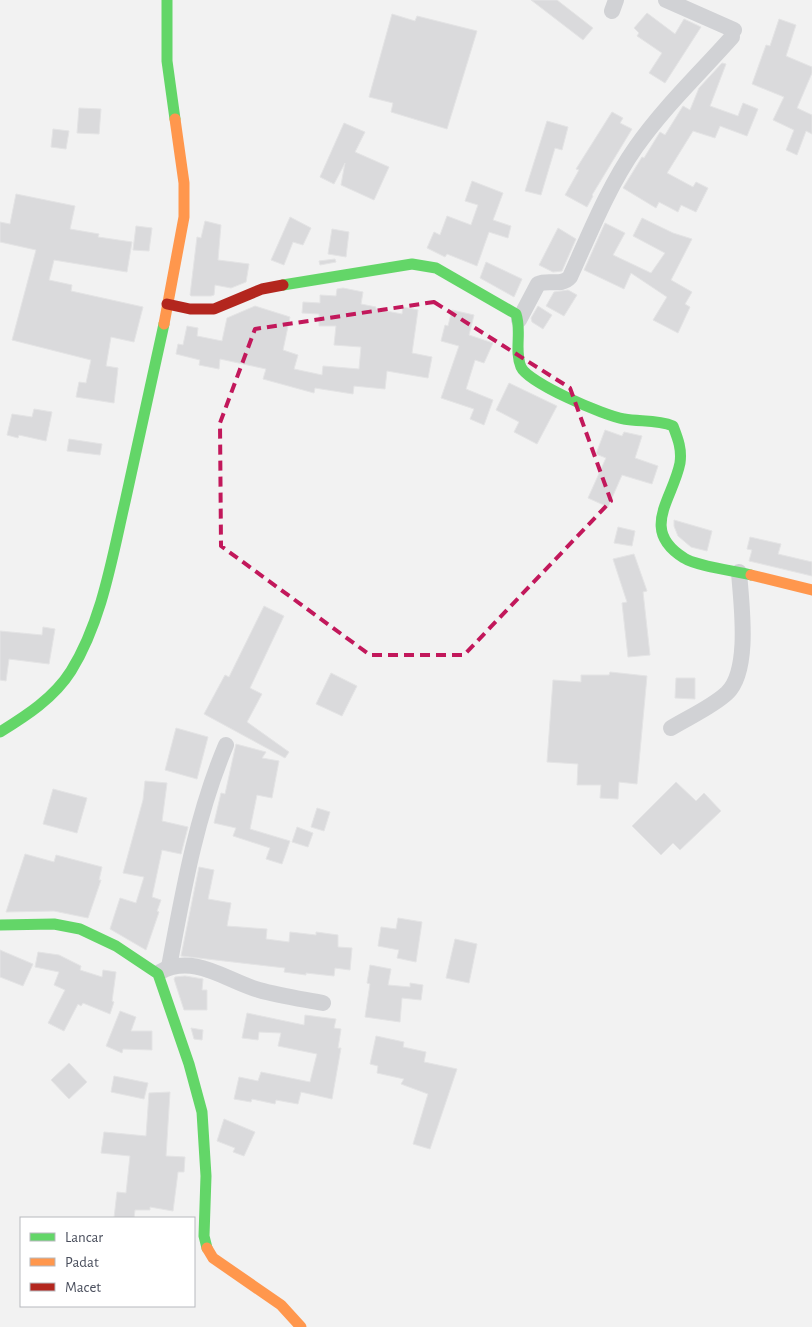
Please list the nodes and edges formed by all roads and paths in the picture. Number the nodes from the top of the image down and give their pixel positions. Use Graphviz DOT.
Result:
graph roads {
  1 [pos="167,0"];
  2 [pos="666,0"];
  3 [pos="167,304"];
  4 [pos="519,320"];
  5 [pos="739,572"];
  6 [pos="812,590"];
  7 [pos="671,728"];
  8 [pos="0,732"];
  9 [pos="226,745"];
  10 [pos="0,925"];
  11 [pos="164,970"];
  12 [pos="323,1003"];
  13 [pos="301,1327"];
  1 -- 3 [label="street"];
  2 -- 4 [label="street"];
  3 -- 4 [label="street"];
  3 -- 8 [label="street"];
  4 -- 5 [label="street"];
  5 -- 6 [label="street"];
  5 -- 7 [label="street"];
  9 -- 11 [label="street"];
  10 -- 11 [label="street"];
  11 -- 12 [label="street"];
  11 -- 13 [label="street"];
}
